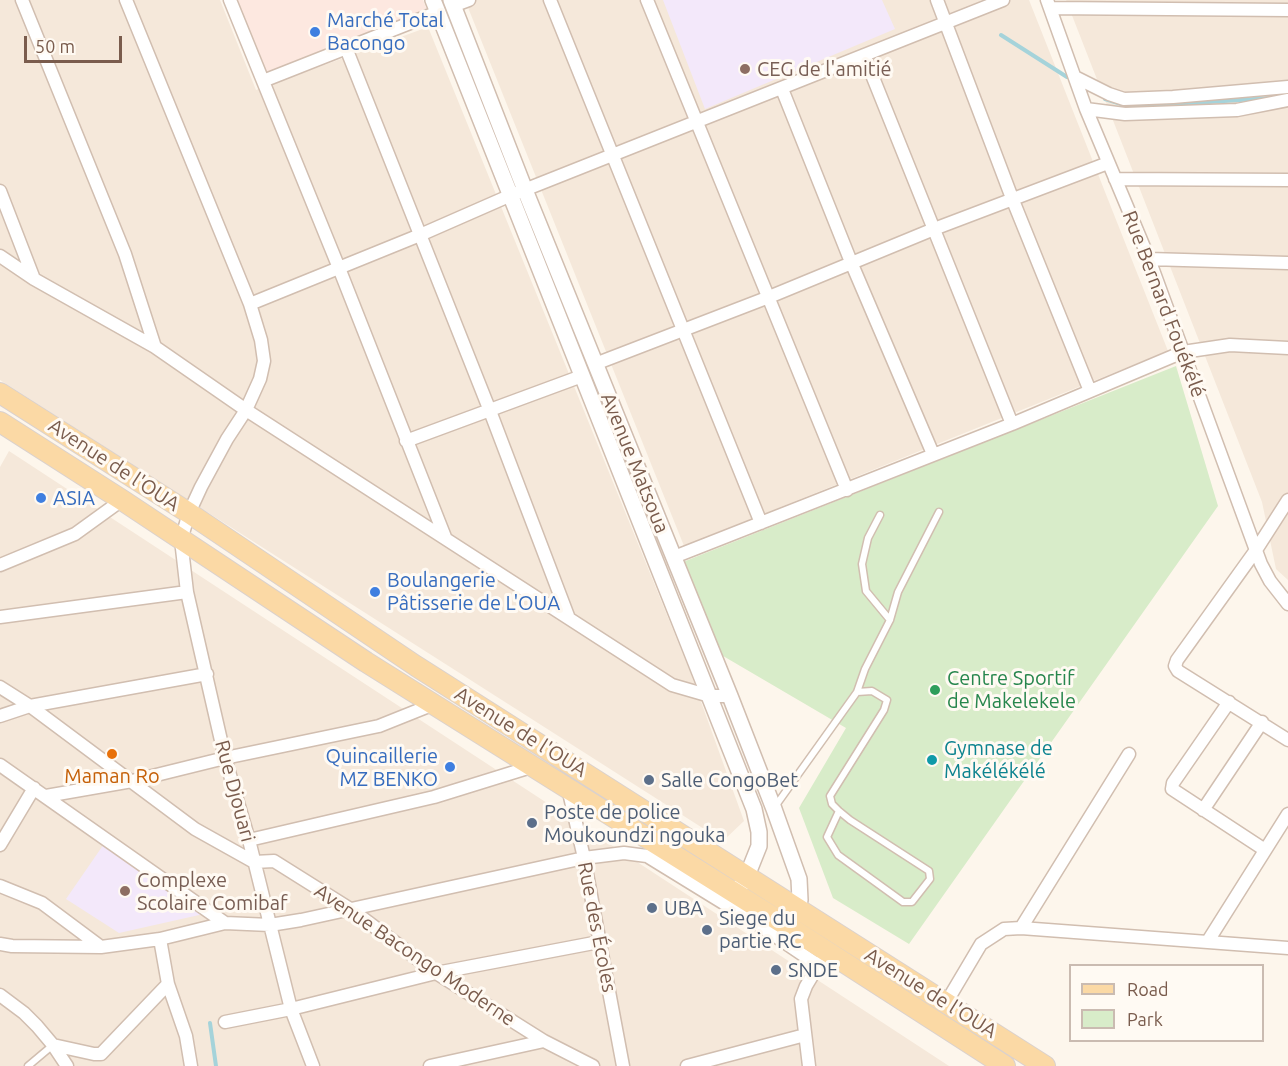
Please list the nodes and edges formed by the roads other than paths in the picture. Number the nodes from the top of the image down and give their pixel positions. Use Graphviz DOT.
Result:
graph roads {
  1 [pos="22,0"];
  2 [pos="126,0"];
  3 [pos="230,0"];
  4 [pos="469,0"];
  5 [pos="550,0"];
  6 [pos="647,0"];
  7 [pos="937,0"];
  8 [pos="1003,0"];
  9 [pos="452,3"];
  10 [pos="1049,4"];
  11 [pos="435,6"];
  12 [pos="1288,10"];
  13 [pos="945,22"];
  14 [pos="346,48"];
  15 [pos="864,55"];
  16 [pos="479,71"];
  17 [pos="463,77"];
  18 [pos="1075,77"];
  19 [pos="263,81"];
  20 [pos="1288,87"];
  21 [pos="782,89"];
  22 [pos="1288,100"];
  23 [pos="1086,109"];
  24 [pos="698,122"];
  25 [pos="613,155"];
  26 [pos="1108,163"];
  27 [pos="1115,179"];
  28 [pos="1288,180"];
  29 [pos="525,190"];
  30 [pos="0,191"];
  31 [pos="509,195"];
  32 [pos="1012,198"];
  33 [pos="934,229"];
  34 [pos="420,235"];
  35 [pos="0,256"];
  36 [pos="1149,260"];
  37 [pos="851,262"];
  38 [pos="1288,263"];
  39 [pos="339,268"];
  40 [pos="34,279"];
  41 [pos="769,297"];
  42 [pos="250,304"];
  43 [pos="684,330"];
  44 [pos="155,347"];
  45 [pos="1288,348"];
  46 [pos="1183,352"];
  47 [pos="595,364"];
  48 [pos="582,376"];
  49 [pos="1090,391"];
  50 [pos="0,393"];
  51 [pos="246,410"];
  52 [pos="490,411"];
  53 [pos="1012,424"];
  54 [pos="3,430"];
  55 [pos="406,441"];
  56 [pos="933,454"];
  57 [pos="847,490"];
  58 [pos="122,500"];
  59 [pos="1288,500"];
  60 [pos="939,512"];
  61 [pos="189,513"];
  62 [pos="880,514"];
  63 [pos="761,523"];
  64 [pos="445,537"];
  65 [pos="181,540"];
  66 [pos="1256,550"];
  67 [pos="674,557"];
  68 [pos="0,565"];
  69 [pos="187,592"];
  70 [pos="1288,604"];
  71 [pos="0,617"];
  72 [pos="568,617"];
  73 [pos="890,620"];
  74 [pos="207,674"];
  75 [pos="0,687"];
  76 [pos="857,692"];
  77 [pos="710,696"];
  78 [pos="730,696"];
  79 [pos="1229,702"];
  80 [pos="434,704"];
  81 [pos="30,706"];
  82 [pos="0,716"];
  83 [pos="1262,722"];
  84 [pos="1288,740"];
  85 [pos="1129,754"];
  86 [pos="225,758"];
  87 [pos="0,765"];
  88 [pos="534,766"];
  89 [pos="132,781"];
  90 [pos="34,788"];
  91 [pos="568,788"];
  92 [pos="46,796"];
  93 [pos="774,809"];
  94 [pos="1203,810"];
  95 [pos="839,811"];
  96 [pos="1288,814"];
  97 [pos="249,840"];
  98 [pos="0,845"];
  99 [pos="651,850"];
  100 [pos="1265,850"];
  101 [pos="584,858"];
  102 [pos="254,862"];
  103 [pos="746,876"];
  104 [pos="0,886"];
  105 [pos="736,894"];
  106 [pos="798,908"];
  107 [pos="351,910"];
  108 [pos="760,918"];
  109 [pos="225,923"];
  110 [pos="270,925"];
  111 [pos="789,927"];
  112 [pos="1021,928"];
  113 [pos="160,939"];
  114 [pos="1208,941"];
  115 [pos="599,942"];
  116 [pos="0,944"];
  117 [pos="101,947"];
  118 [pos="1288,948"];
  119 [pos="823,959"];
  120 [pos="436,973"];
  121 [pos="168,984"];
  122 [pos="0,995"];
  123 [pos="946,1003"];
  124 [pos="291,1009"];
  125 [pos="225,1022"];
  126 [pos="805,1035"];
  127 [pos="544,1041"];
  128 [pos="53,1045"];
  129 [pos="723,1061"];
  130 [pos="27,1066"];
  131 [pos="67,1066"];
  132 [pos="191,1066"];
  133 [pos="312,1066"];
  134 [pos="430,1066"];
  135 [pos="593,1066"];
  136 [pos="623,1066"];
  137 [pos="687,1066"];
  138 [pos="809,1066"];
  139 [pos="1005,1066"];
  140 [pos="1045,1066"];
  1 -- 44 [label="street"];
  2 -- 42 [label="street, Rue Djouari"];
  3 -- 19 [label="street"];
  4 -- 9 [label="street"];
  5 -- 25 [label="street"];
  6 -- 24 [label="street"];
  7 -- 13 [label="street"];
  8 -- 13 [label="street"];
  9 -- 16 [label="street, Avenue Matsoua"];
  10 -- 12 [label="street"];
  10 -- 18 [label="street, Rue Bernard Fouékélé"];
  11 -- 14 [label="street"];
  11 -- 17 [label="street, Avenue Matsoua"];
  13 -- 15 [label="street"];
  13 -- 32 [label="street"];
  14 -- 19 [label="street"];
  14 -- 34 [label="street"];
  15 -- 21 [label="street"];
  15 -- 33 [label="street"];
  16 -- 17 [label="street"];
  16 -- 29 [label="street, Avenue Matsoua"];
  17 -- 31 [label="street, Avenue Matsoua"];
  18 -- 20 [label="street"];
  18 -- 23 [label="street, Rue Bernard Fouékélé"];
  19 -- 39 [label="street"];
  21 -- 24 [label="street"];
  21 -- 37 [label="street"];
  22 -- 23 [label="street"];
  23 -- 26 [label="street, Rue Bernard Fouékélé"];
  24 -- 25 [label="street"];
  24 -- 41 [label="street"];
  25 -- 29 [label="street"];
  25 -- 43 [label="street"];
  26 -- 27 [label="street, Rue Bernard Fouékélé"];
  26 -- 32 [label="street"];
  27 -- 28 [label="street"];
  27 -- 36 [label="street, Rue Bernard Fouékélé"];
  29 -- 31 [label="street"];
  29 -- 47 [label="street, Avenue Matsoua"];
  30 -- 40 [label="street"];
  31 -- 34 [label="street"];
  31 -- 48 [label="street, Avenue Matsoua"];
  32 -- 33 [label="street"];
  32 -- 49 [label="street"];
  33 -- 37 [label="street"];
  33 -- 53 [label="street"];
  34 -- 39 [label="street"];
  34 -- 52 [label="street"];
  35 -- 40 [label="street"];
  36 -- 38 [label="street"];
  36 -- 46 [label="street, Rue Bernard Fouékélé"];
  37 -- 41 [label="street"];
  37 -- 56 [label="street"];
  39 -- 42 [label="street"];
  39 -- 55 [label="street"];
  40 -- 44 [label="street"];
  41 -- 43 [label="street"];
  41 -- 57 [label="street"];
  42 -- 51 [label="street, Rue Djouari"];
  43 -- 47 [label="street"];
  43 -- 63 [label="street"];
  44 -- 51 [label="street"];
  45 -- 46 [label="street"];
  46 -- 49 [label="street"];
  46 -- 66 [label="street, Rue Bernard Fouékélé"];
  47 -- 67 [label="street, Avenue Matsoua"];
  48 -- 52 [label="street"];
  48 -- 77 [label="street, Avenue Matsoua"];
  49 -- 53 [label="street"];
  50 -- 61 [label="main road, Avenue de l'OUA"];
  51 -- 61 [label="street, Rue Djouari"];
  51 -- 64 [label="street"];
  52 -- 55 [label="street"];
  52 -- 72 [label="street"];
  53 -- 56 [label="street"];
  54 -- 58 [label="main road, Avenue de l'OUA"];
  55 -- 64 [label="street"];
  56 -- 57 [label="street"];
  57 -- 63 [label="street"];
  58 -- 65 [label="main road, Avenue de l'OUA"];
  58 -- 68 [label="street"];
  59 -- 66 [label="street"];
  60 -- 73 [label="lane"];
  61 -- 65 [label="street, Rue Djouari"];
  61 -- 103 [label="main road, Avenue de l'OUA"];
  62 -- 73 [label="lane"];
  63 -- 67 [label="street"];
  64 -- 72 [label="street"];
  65 -- 69 [label="street, Rue Djouari"];
  65 -- 80 [label="main road, Avenue de l'OUA"];
  66 -- 70 [label="street, Rue Bernard Fouékélé"];
  66 -- 79 [label="street"];
  67 -- 78 [label="street, Avenue Matsoua"];
  69 -- 71 [label="street"];
  69 -- 74 [label="street, Rue Djouari"];
  72 -- 77 [label="street"];
  73 -- 76 [label="lane"];
  74 -- 81 [label="street"];
  74 -- 86 [label="street, Rue Djouari"];
  75 -- 81 [label="street, Avenue Bacongo Moderne"];
  76 -- 93 [label="lane"];
  76 -- 95 [label="lane"];
  77 -- 78 [label="street"];
  77 -- 103 [label="street, Avenue Matsoua"];
  78 -- 93 [label="street, Avenue Matsoua"];
  79 -- 83 [label="street"];
  79 -- 94 [label="street"];
  80 -- 86 [label="street"];
  80 -- 88 [label="main road, Avenue de l'OUA"];
  81 -- 82 [label="street"];
  81 -- 89 [label="street, Avenue Bacongo Moderne"];
  83 -- 84 [label="street"];
  83 -- 94 [label="street"];
  85 -- 112 [label="street"];
  86 -- 89 [label="street"];
  86 -- 97 [label="street, Rue Djouari"];
  87 -- 90 [label="street"];
  88 -- 91 [label="main road, Avenue de l'OUA"];
  88 -- 97 [label="street"];
  89 -- 92 [label="street"];
  89 -- 102 [label="street, Avenue Bacongo Moderne"];
  90 -- 92 [label="street"];
  90 -- 98 [label="street"];
  91 -- 99 [label="main road, Avenue de l'OUA"];
  91 -- 101 [label="street, Rue des Écoles"];
  92 -- 109 [label="street"];
  93 -- 106 [label="street, Avenue Matsoua"];
  94 -- 100 [label="street"];
  95 -- 95 [label="lane"];
  96 -- 100 [label="street"];
  97 -- 102 [label="street, Rue Djouari"];
  99 -- 101 [label="street"];
  99 -- 105 [label="main road, Avenue de l'OUA"];
  99 -- 108 [label="street"];
  100 -- 114 [label="street"];
  101 -- 107 [label="street"];
  101 -- 115 [label="street, Rue des Écoles"];
  102 -- 107 [label="street, Avenue Bacongo Moderne"];
  102 -- 110 [label="street, Rue Djouari"];
  103 -- 105 [label="street, Avenue Matsoua"];
  103 -- 106 [label="main road, Avenue de l'OUA"];
  104 -- 117 [label="street"];
  105 -- 108 [label="main road, Avenue de l'OUA"];
  106 -- 111 [label="street, Avenue Matsoua"];
  106 -- 123 [label="main road, Avenue de l'OUA"];
  107 -- 110 [label="street"];
  107 -- 120 [label="street, Avenue Bacongo Moderne"];
  108 -- 111 [label="main road, Avenue de l'OUA"];
  108 -- 119 [label="street"];
  109 -- 110 [label="street"];
  109 -- 113 [label="street"];
  110 -- 124 [label="street, Rue Djouari"];
  111 -- 119 [label="main road, Avenue de l'OUA"];
  112 -- 114 [label="street"];
  112 -- 123 [label="street"];
  113 -- 117 [label="street"];
  113 -- 121 [label="street"];
  114 -- 118 [label="street"];
  115 -- 120 [label="street"];
  115 -- 136 [label="street, Rue des Écoles"];
  116 -- 117 [label="street"];
  119 -- 126 [label="street"];
  119 -- 139 [label="main road, Avenue de l'OUA"];
  120 -- 124 [label="street"];
  120 -- 127 [label="street, Avenue Bacongo Moderne"];
  121 -- 128 [label="street"];
  121 -- 132 [label="street"];
  122 -- 128 [label="street"];
  123 -- 140 [label="main road, Avenue de l'OUA"];
  124 -- 125 [label="street"];
  124 -- 133 [label="street, Rue Djouari"];
  126 -- 129 [label="street"];
  126 -- 138 [label="street"];
  127 -- 134 [label="street"];
  127 -- 135 [label="street, Avenue Bacongo Moderne"];
  128 -- 130 [label="lane"];
  128 -- 131 [label="street"];
  129 -- 137 [label="street"];
}
